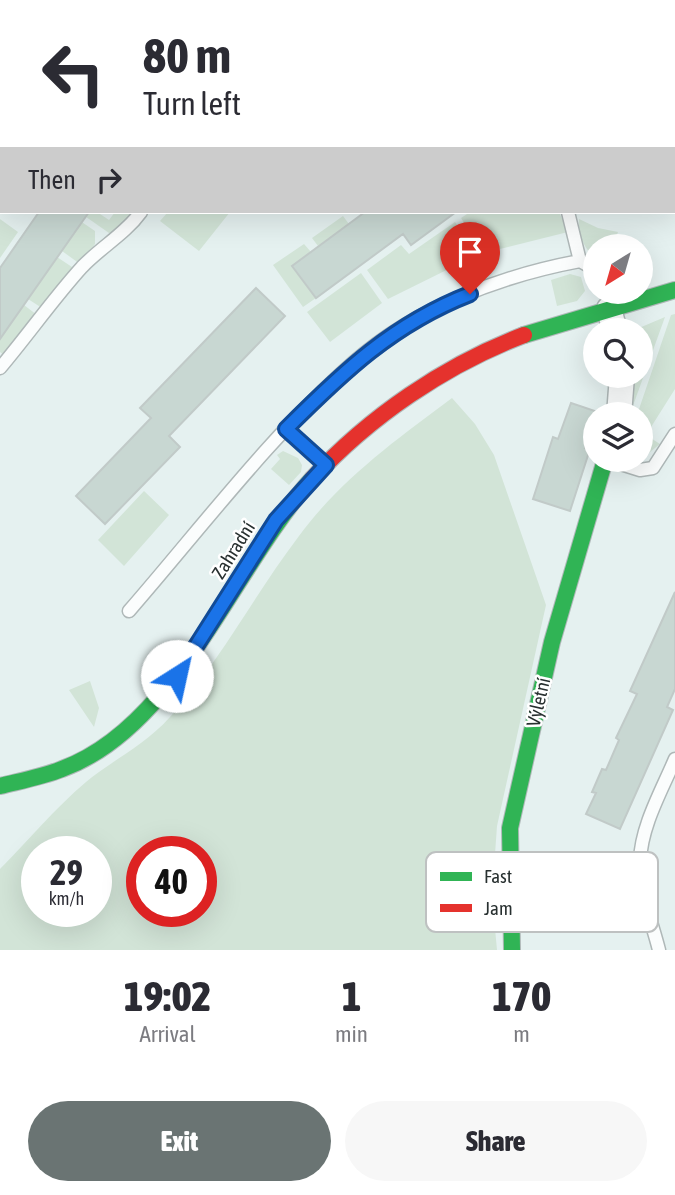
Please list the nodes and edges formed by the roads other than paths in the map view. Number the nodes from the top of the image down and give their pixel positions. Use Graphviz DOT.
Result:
graph roads {
  1 [pos="140,214"];
  2 [pos="568,214"];
  3 [pos="580,261"];
  4 [pos="583,262"];
  5 [pos="675,290"];
  6 [pos="609,311"];
  7 [pos="0,368"];
  8 [pos="286,429"];
  9 [pos="675,434"];
  10 [pos="326,465"];
  11 [pos="653,468"];
  12 [pos="602,472"];
  13 [pos="129,611"];
  14 [pos="675,759"];
  15 [pos="0,786"];
  16 [pos="510,852"];
  17 [pos="642,852"];
  18 [pos="512,932"];
  19 [pos="654,932"];
  20 [pos="512,950"];
  21 [pos="659,950"];
  1 -- 7 [label="lane"];
  2 -- 3 [label="lane"];
  3 -- 4 [label="lane"];
  3 -- 8 [label="lane"];
  5 -- 6 [label="street, Zahradní"];
  6 -- 10 [label="street, Zahradní"];
  8 -- 10 [label="lane"];
  8 -- 13 [label="lane"];
  9 -- 11 [label="lane"];
  10 -- 15 [label="street, Zahradní"];
  12 -- 16 [label="street, Výletní"];
  14 -- 17 [label="lane"];
  18 -- 20 [label="street, Výletní"];
  19 -- 21 [label="lane"];
}
